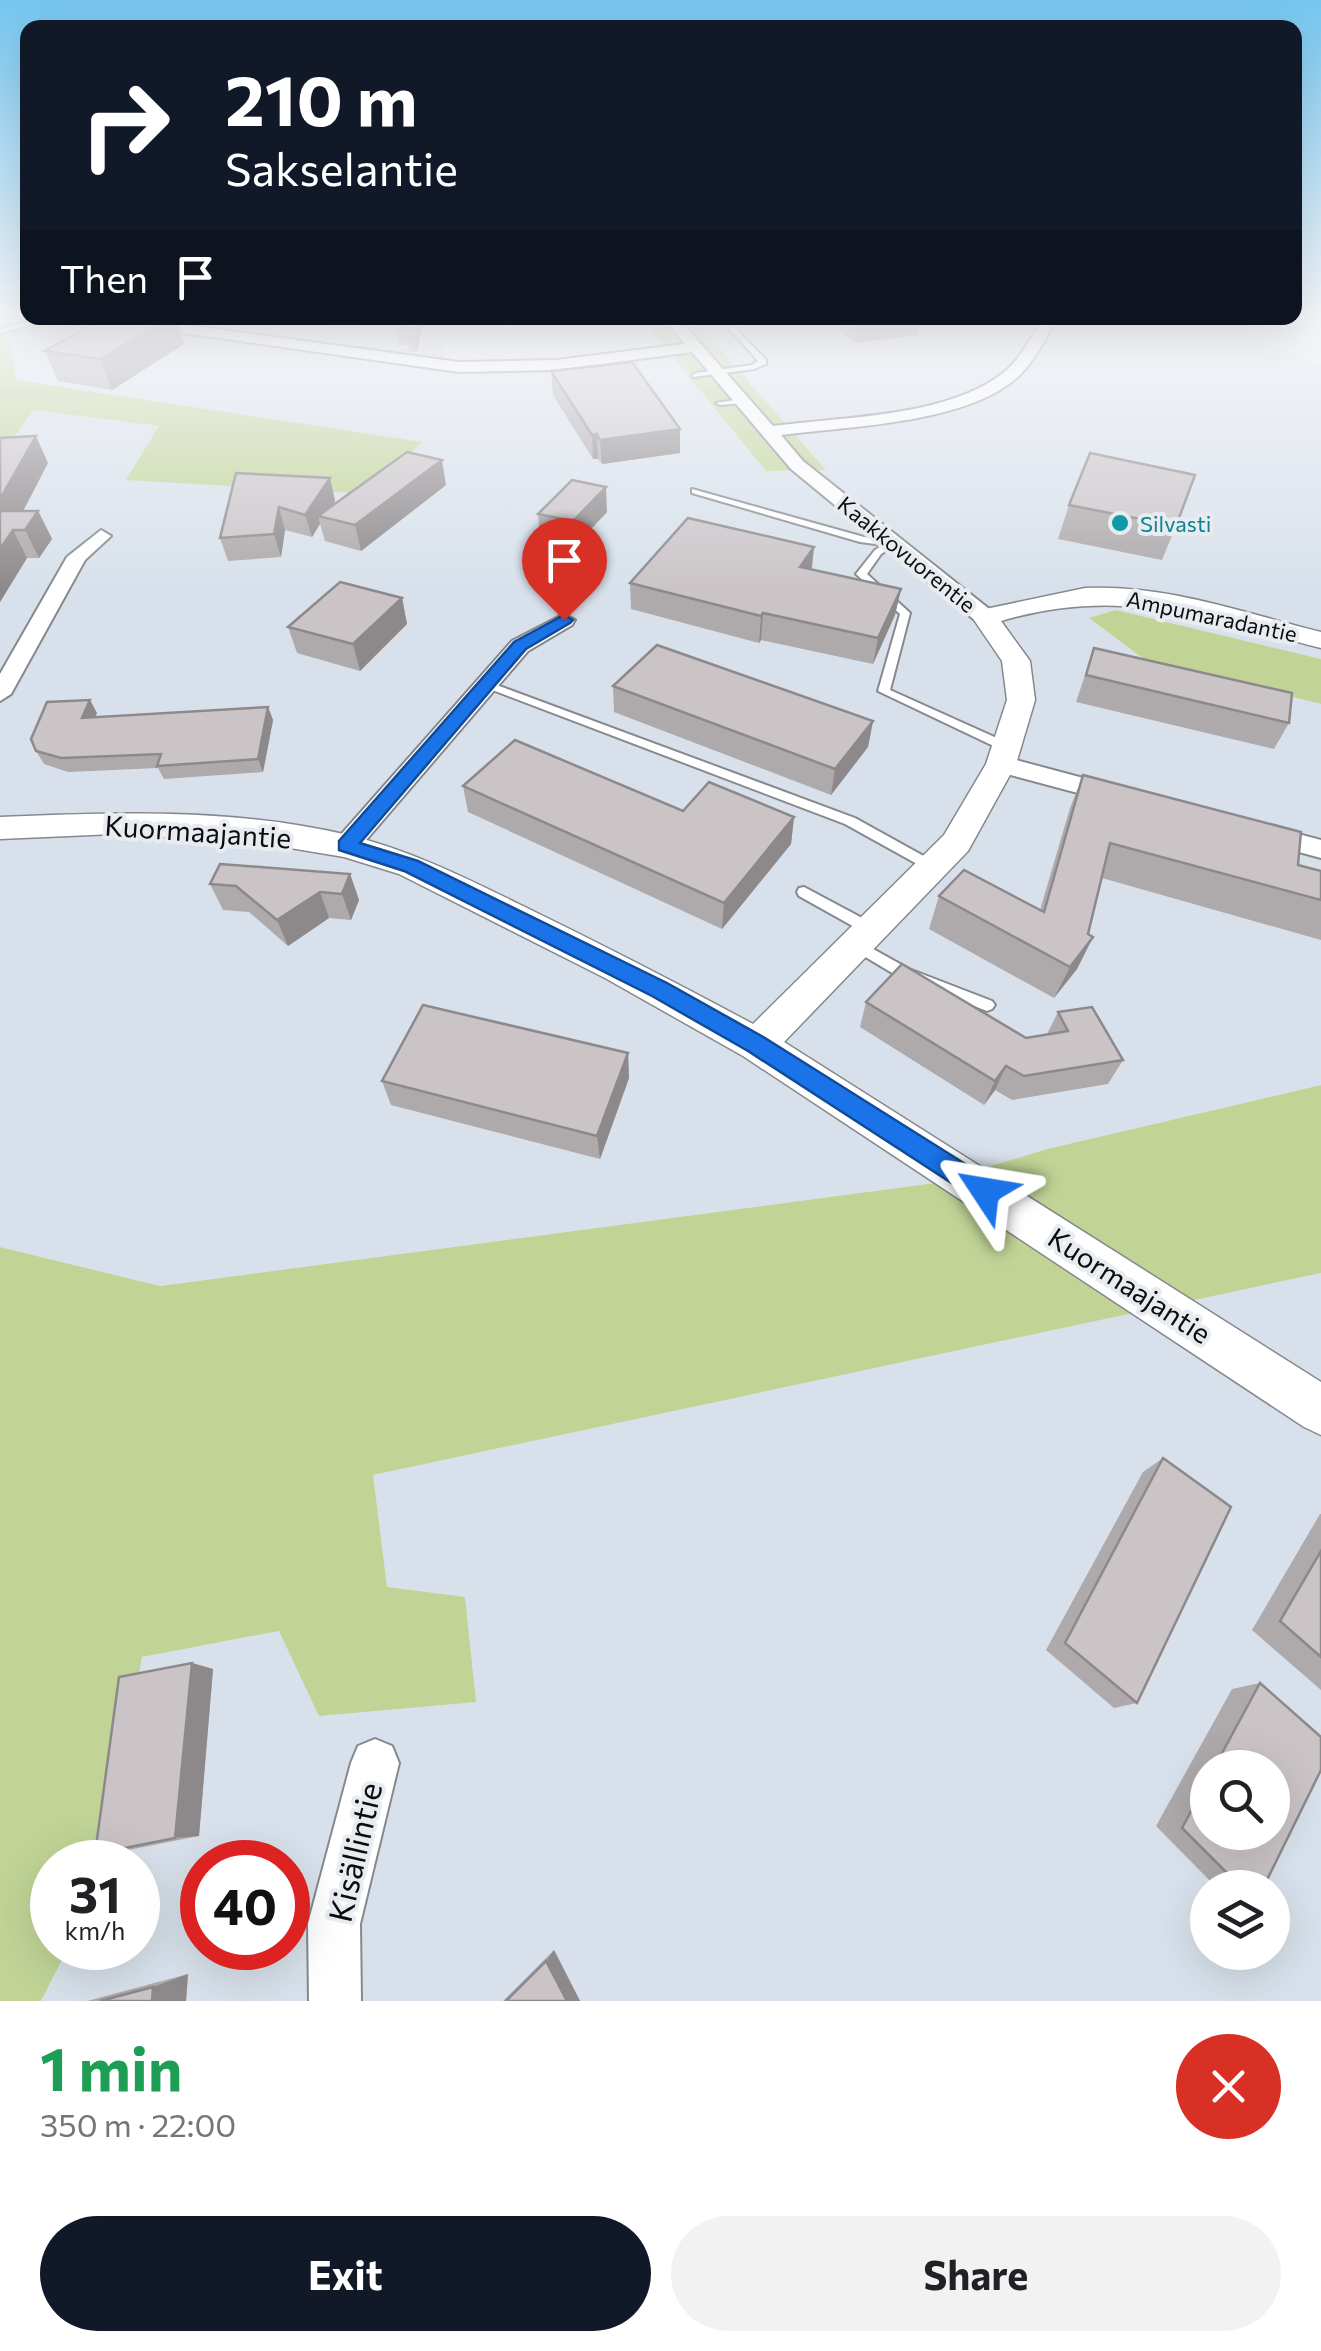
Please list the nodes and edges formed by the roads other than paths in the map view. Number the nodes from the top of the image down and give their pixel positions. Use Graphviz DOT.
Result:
graph roads {
  1 [pos="727,403"];
  2 [pos="742,403"];
  3 [pos="941,403"];
  4 [pos="720,404"];
  5 [pos="768,432"];
  6 [pos="696,491"];
  7 [pos="102,536"];
  8 [pos="893,543"];
  9 [pos="985,617"];
  10 [pos="564,620"];
  11 [pos="1321,640"];
  12 [pos="486,684"];
  13 [pos="0,694"];
  14 [pos="1004,756"];
  15 [pos="1138,801"];
  16 [pos="1230,825"];
  17 [pos="0,828"];
  18 [pos="346,846"];
  19 [pos="1321,849"];
  20 [pos="933,867"];
  21 [pos="804,892"];
  22 [pos="864,937"];
  23 [pos="987,1005"];
  24 [pos="757,1044"];
  25 [pos="1321,1410"];
  26 [pos="375,1762"];
  27 [pos="335,2001"];
  1 -- 4 [label="lane"];
  2 -- 5 [label="street, Kaakkovuorentie"];
  3 -- 5 [label="street"];
  5 -- 8 [label="street, Kaakkovuorentie"];
  6 -- 8 [label="lane"];
  7 -- 13 [label="street"];
  8 -- 9 [label="street, Kaakkovuorentie"];
  8 -- 14 [label="lane"];
  9 -- 11 [label="street, Ampumaradantie"];
  9 -- 14 [label="street, Kaakkovuorentie"];
  10 -- 12 [label="street"];
  12 -- 18 [label="street"];
  12 -- 20 [label="lane"];
  14 -- 15 [label="street"];
  14 -- 20 [label="street, Kaakkovuorentie"];
  16 -- 19 [label="street"];
  17 -- 18 [label="street, Kuormaajantie"];
  18 -- 24 [label="street, Kuormaajantie"];
  20 -- 22 [label="street, Kaakkovuorentie"];
  21 -- 22 [label="lane"];
  22 -- 23 [label="lane"];
  22 -- 24 [label="street, Kaakkovuorentie"];
  24 -- 25 [label="street, Kuormaajantie"];
  26 -- 27 [label="street, Kisällintie"];
}
